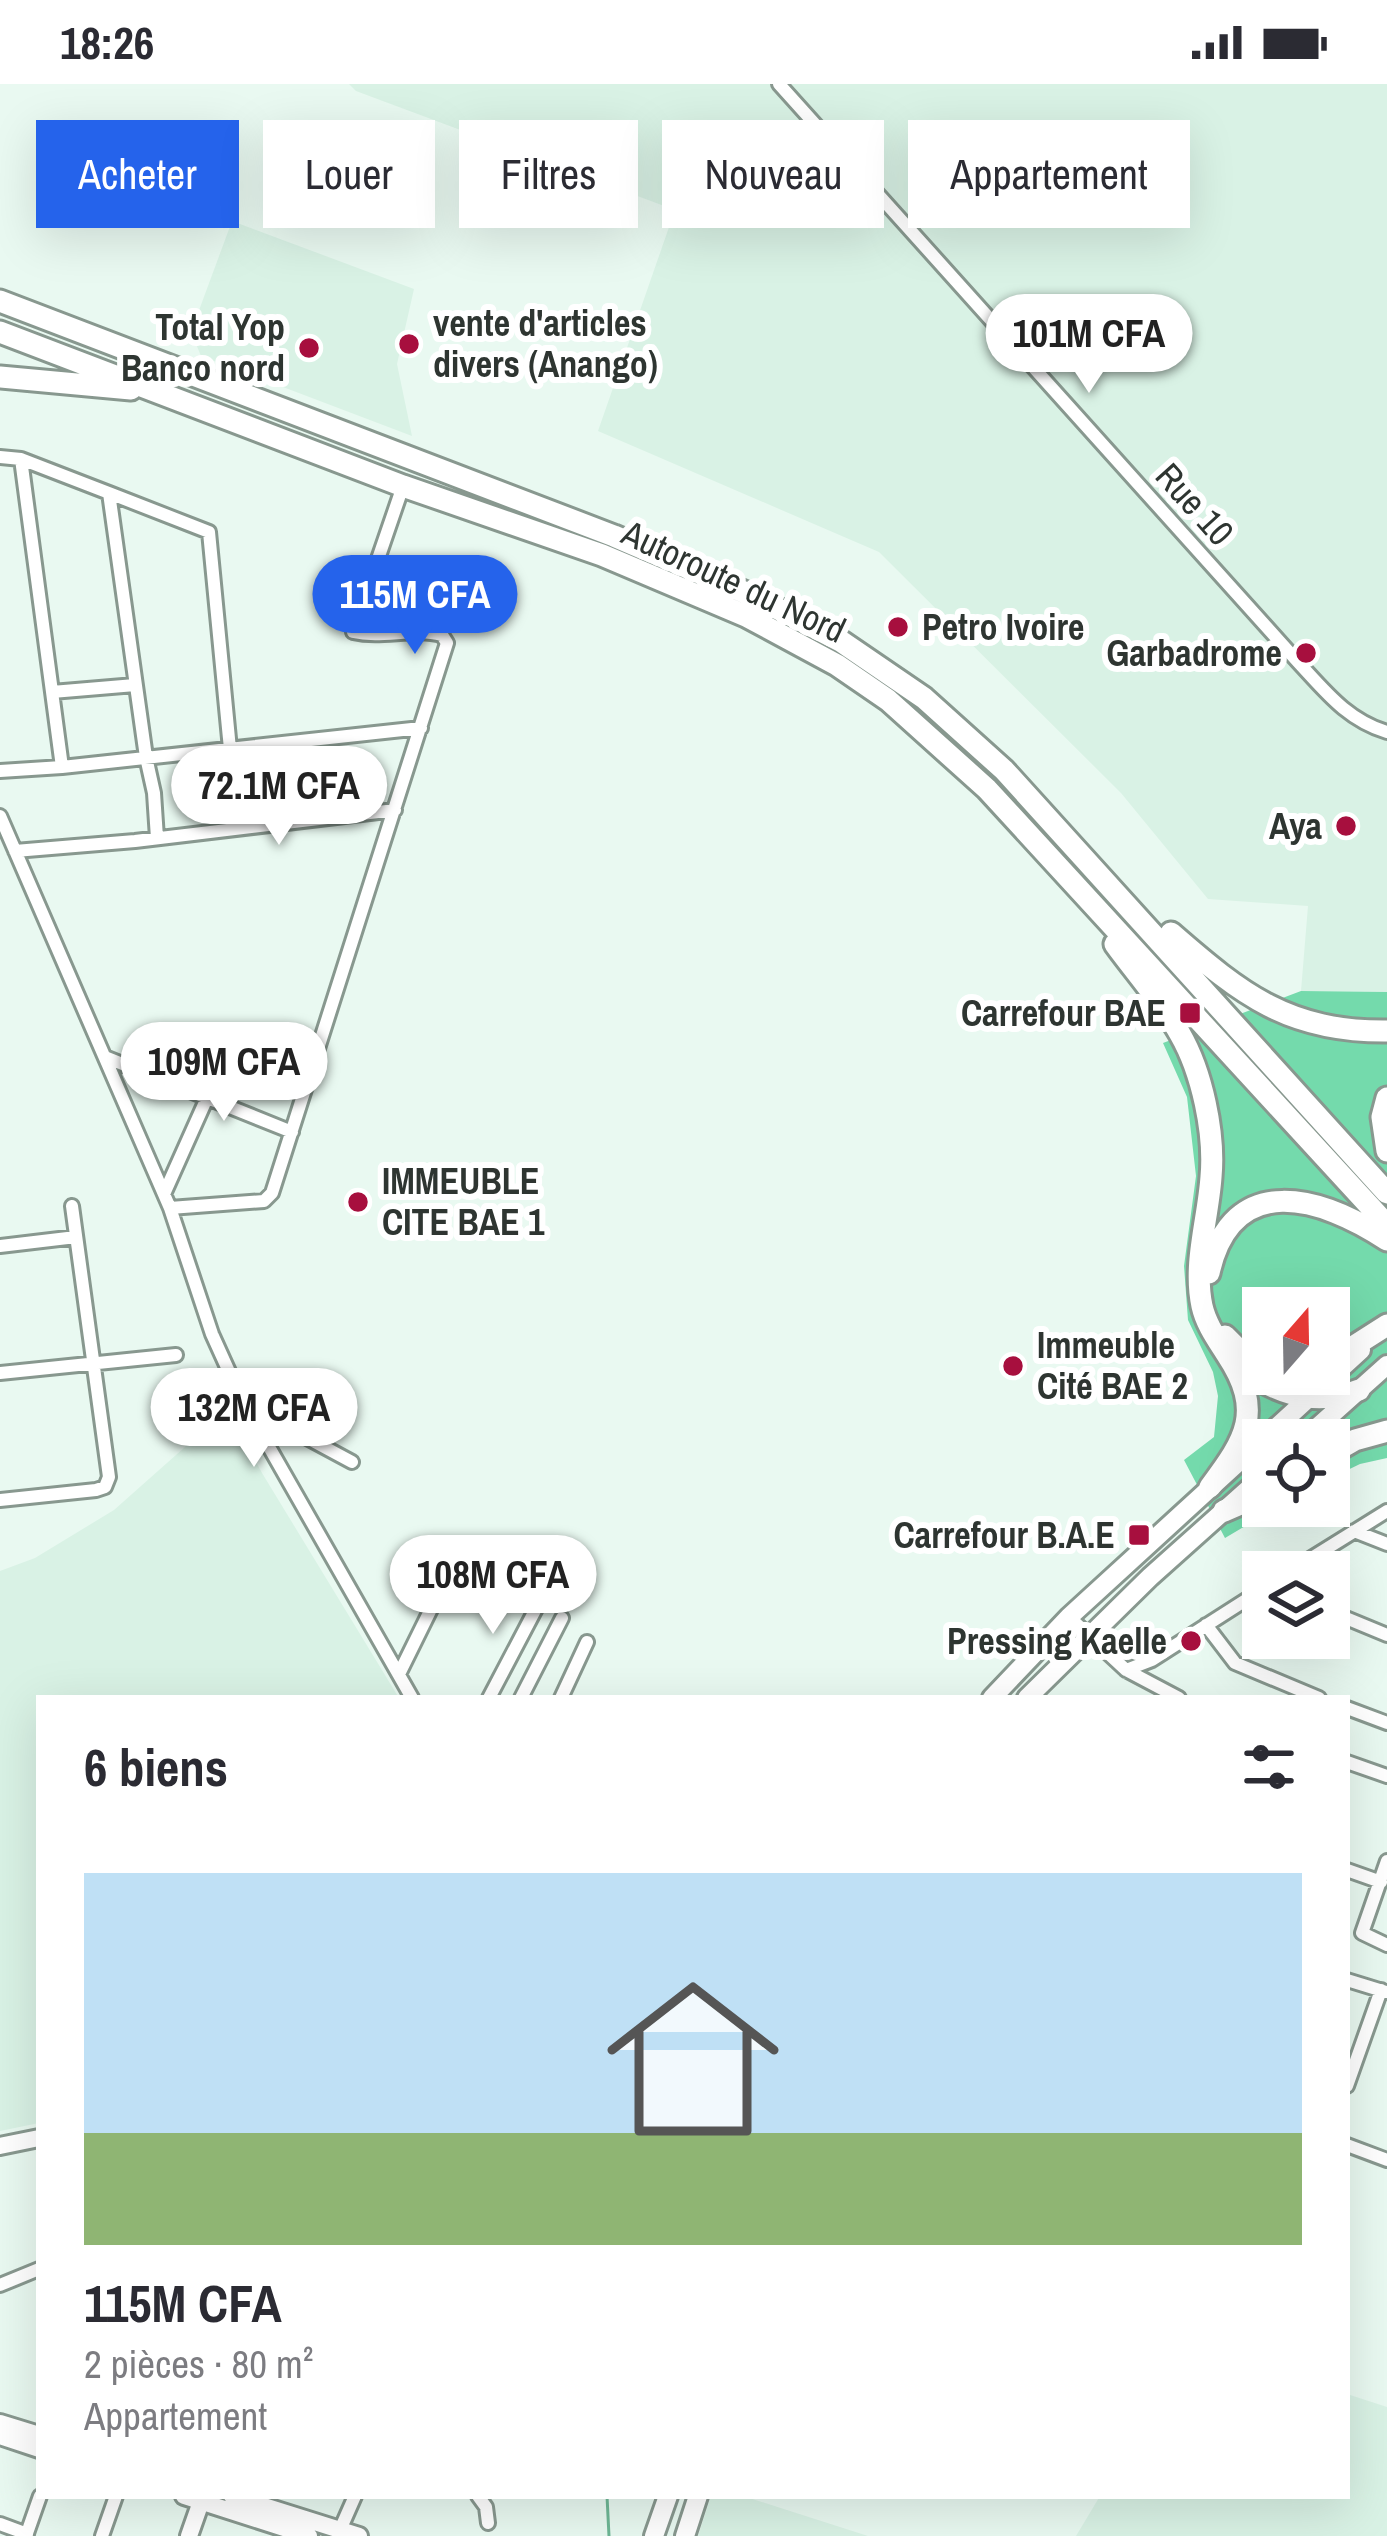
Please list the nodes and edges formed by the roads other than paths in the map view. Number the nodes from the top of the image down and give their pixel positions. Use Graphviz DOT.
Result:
graph roads {
  1 [pos="779,84"];
  2 [pos="0,302"];
  3 [pos="0,332"];
  4 [pos="0,377"];
  5 [pos="185,400"];
  6 [pos="0,457"];
  7 [pos="21,459"];
  8 [pos="403,486"];
  9 [pos="109,493"];
  10 [pos="135,686"];
  11 [pos="52,692"];
  12 [pos="421,728"];
  13 [pos="1387,732"];
  14 [pos="230,749"];
  15 [pos="146,757"];
  16 [pos="62,767"];
  17 [pos="0,771"];
  18 [pos="394,810"];
  19 [pos="0,816"];
  20 [pos="157,838"];
  21 [pos="15,851"];
  22 [pos="1100,872"];
  23 [pos="1073,884"];
  24 [pos="1387,1031"];
  25 [pos="236,1033"];
  26 [pos="105,1057"];
  27 [pos="1387,1098"];
  28 [pos="209,1099"];
  29 [pos="292,1132"];
  30 [pos="1387,1151"];
  31 [pos="1387,1193"];
  32 [pos="167,1201"];
  33 [pos="72,1206"];
  34 [pos="1387,1226"];
  35 [pos="76,1237"];
  36 [pos="1387,1240"];
  37 [pos="0,1246"];
  38 [pos="1387,1326"];
  39 [pos="1350,1349"];
  40 [pos="1242,1351"];
  41 [pos="176,1354"];
  42 [pos="1232,1361"];
  43 [pos="93,1363"];
  44 [pos="1387,1365"];
  45 [pos="0,1373"];
  46 [pos="1358,1390"];
  47 [pos="1308,1399"];
  48 [pos="1326,1419"];
  49 [pos="1387,1431"];
  50 [pos="266,1442"];
  51 [pos="1350,1443"];
  52 [pos="352,1462"];
  53 [pos="1210,1487"];
  54 [pos="1242,1495"];
  55 [pos="0,1500"];
  56 [pos="1242,1503"];
  57 [pos="1224,1511"];
  58 [pos="1387,1511"];
  59 [pos="1354,1531"];
  60 [pos="1387,1544"];
  61 [pos="461,1546"];
  62 [pos="1323,1551"];
  63 [pos="541,1599"];
  64 [pos="1242,1602"];
  65 [pos="1069,1617"];
  66 [pos="562,1618"];
  67 [pos="1350,1620"];
  68 [pos="1206,1625"];
  69 [pos="1387,1635"];
  70 [pos="1088,1636"];
  71 [pos="586,1642"];
  72 [pos="1126,1670"];
  73 [pos="399,1674"];
  74 [pos="1002,1694"];
  75 [pos="410,1695"];
  76 [pos="491,1695"];
  77 [pos="523,1695"];
  78 [pos="562,1695"];
  79 [pos="1030,1695"];
  80 [pos="1159,1695"];
  81 [pos="1311,1695"];
  82 [pos="1350,1709"];
  83 [pos="1387,1723"];
  84 [pos="1350,1763"];
  85 [pos="1387,1776"];
  86 [pos="1387,1861"];
  87 [pos="1350,1871"];
  88 [pos="1381,1882"];
  89 [pos="1387,1945"];
  90 [pos="1350,1981"];
  91 [pos="1384,1991"];
  92 [pos="1350,2037"];
  93 [pos="1363,2042"];
  94 [pos="1350,2078"];
  95 [pos="36,2139"];
  96 [pos="0,2146"];
  97 [pos="1350,2146"];
  98 [pos="1385,2154"];
  99 [pos="36,2270"];
  100 [pos="0,2285"];
  101 [pos="0,2423"];
  102 [pos="36,2434"];
  103 [pos="0,2437"];
  104 [pos="36,2448"];
  105 [pos="39,2499"];
  106 [pos="115,2499"];
  107 [pos="196,2499"];
  108 [pos="199,2499"];
  109 [pos="243,2499"];
  110 [pos="355,2499"];
  111 [pos="480,2499"];
  112 [pos="667,2499"];
  113 [pos="697,2499"];
  114 [pos="488,2523"];
  115 [pos="0,2524"];
  116 [pos="350,2533"];
  117 [pos="27,2535"];
  118 [pos="102,2536"];
  119 [pos="189,2536"];
  120 [pos="309,2536"];
  121 [pos="654,2536"];
  122 [pos="685,2536"];
  1 -- 13 [label="street, Rue 10"];
  2 -- 22 [label="highway, Autoroute du Nord"];
  3 -- 5 [label="highway, Autoroute du Nord"];
  4 -- 5 [label="highway"];
  5 -- 8 [label="highway, Autoroute du Nord"];
  6 -- 7 [label="street"];
  7 -- 9 [label="street"];
  7 -- 11 [label="street"];
  8 -- 12 [label="street"];
  8 -- 23 [label="highway, Autoroute du Nord"];
  9 -- 10 [label="street"];
  9 -- 14 [label="street"];
  10 -- 11 [label="street"];
  10 -- 15 [label="street"];
  11 -- 16 [label="street"];
  12 -- 14 [label="street"];
  12 -- 18 [label="street"];
  14 -- 15 [label="street"];
  15 -- 16 [label="street"];
  15 -- 20 [label="street"];
  16 -- 17 [label="street"];
  18 -- 20 [label="street"];
  18 -- 29 [label="street"];
  19 -- 21 [label="street"];
  20 -- 21 [label="street"];
  21 -- 26 [label="street"];
  22 -- 24 [label="highway"];
  22 -- 31 [label="highway, Autoroute du Nord"];
  23 -- 34 [label="highway, Autoroute du Nord"];
  23 -- 42 [label="highway"];
  25 -- 28 [label="street"];
  26 -- 28 [label="street"];
  26 -- 32 [label="street"];
  27 -- 30 [label="highway"];
  28 -- 29 [label="street"];
  28 -- 32 [label="street"];
  29 -- 32 [label="street"];
  32 -- 50 [label="street"];
  33 -- 35 [label="street"];
  35 -- 37 [label="street"];
  35 -- 43 [label="street"];
  36 -- 40 [label="highway"];
  38 -- 39 [label="highway"];
  38 -- 47 [label="main road"];
  41 -- 43 [label="street"];
  42 -- 47 [label="highway"];
  42 -- 53 [label="highway"];
  43 -- 45 [label="street"];
  43 -- 55 [label="street"];
  44 -- 46 [label="main road"];
  46 -- 47 [label="highway"];
  46 -- 48 [label="main road"];
  47 -- 53 [label="main road"];
  49 -- 51 [label="highway"];
  50 -- 52 [label="street"];
  50 -- 73 [label="street"];
  53 -- 65 [label="main road"];
  54 -- 57 [label="main road"];
  56 -- 57 [label="highway"];
  57 -- 70 [label="main road"];
  58 -- 59 [label="street"];
  59 -- 60 [label="street"];
  59 -- 62 [label="street"];
  61 -- 73 [label="street"];
  63 -- 76 [label="street"];
  64 -- 68 [label="street"];
  65 -- 70 [label="street"];
  65 -- 74 [label="main road"];
  66 -- 77 [label="street"];
  67 -- 69 [label="street"];
  68 -- 72 [label="street"];
  68 -- 81 [label="street"];
  70 -- 72 [label="street"];
  70 -- 79 [label="main road"];
  71 -- 78 [label="street"];
  72 -- 80 [label="street"];
  73 -- 75 [label="street"];
  82 -- 83 [label="street"];
  84 -- 85 [label="street"];
  86 -- 88 [label="street"];
  87 -- 88 [label="street"];
  88 -- 89 [label="street"];
  90 -- 91 [label="street"];
  91 -- 93 [label="street"];
  92 -- 93 [label="street"];
  93 -- 94 [label="street"];
  95 -- 96 [label="street"];
  97 -- 98 [label="street"];
  99 -- 100 [label="street"];
  101 -- 102 [label="street"];
  103 -- 104 [label="street"];
  105 -- 117 [label="street"];
  106 -- 118 [label="street"];
  107 -- 119 [label="street"];
  108 -- 120 [label="street"];
  109 -- 116 [label="street"];
  110 -- 116 [label="street"];
  111 -- 114 [label="street"];
  112 -- 121 [label="main road"];
  113 -- 122 [label="main road"];
  115 -- 117 [label="street"];
}
